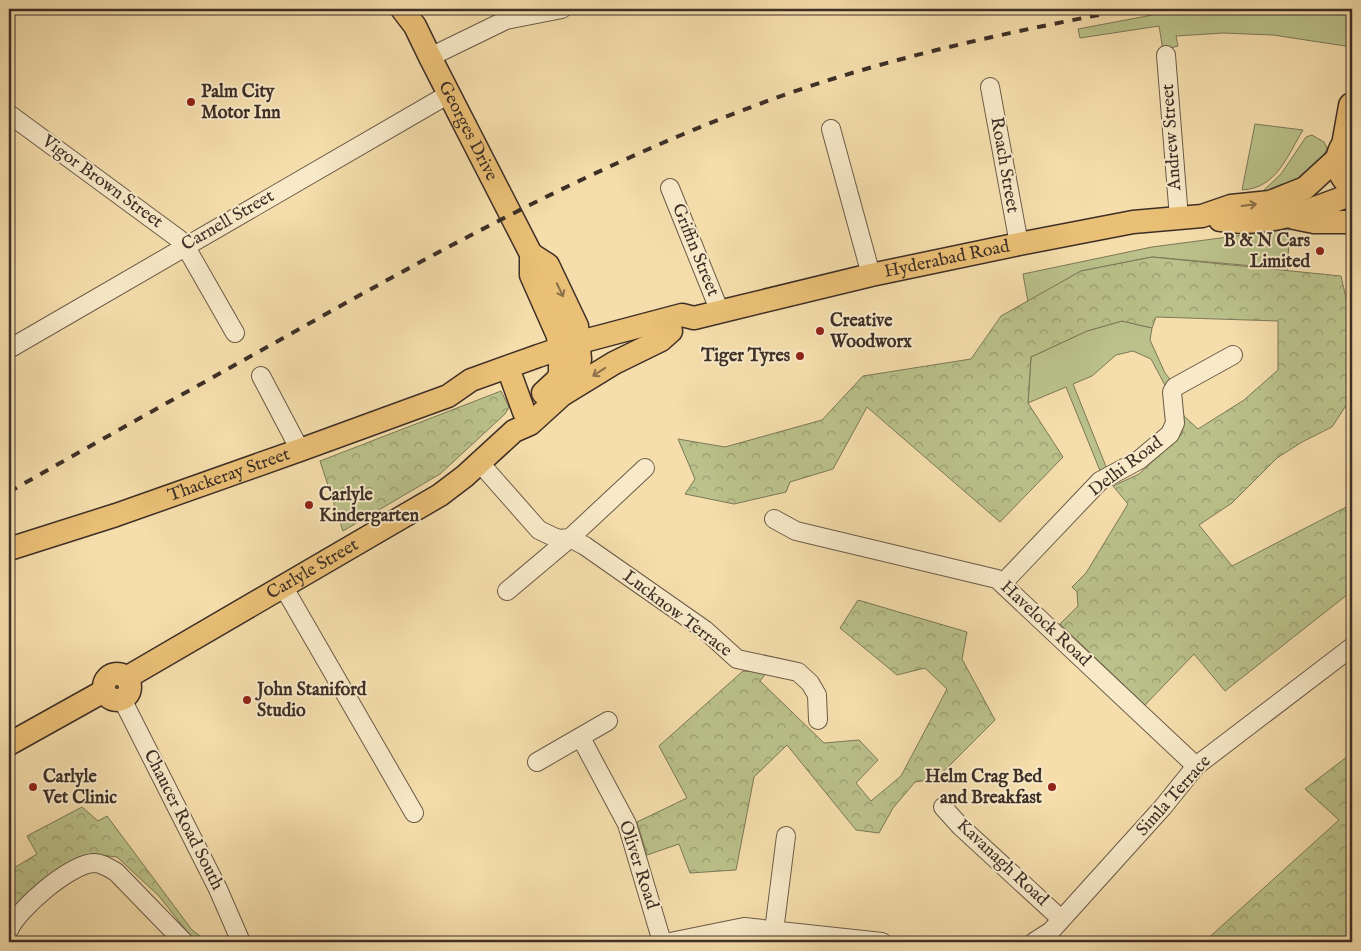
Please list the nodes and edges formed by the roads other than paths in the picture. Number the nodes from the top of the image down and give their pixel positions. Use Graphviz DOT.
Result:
graph roads {
  1 [pos="402,9"];
  2 [pos="562,9"];
  3 [pos="506,15"];
  4 [pos="1166,56"];
  5 [pos="430,57"];
  6 [pos="990,87"];
  7 [pos="449,94"];
  8 [pos="1352,106"];
  9 [pos="9,114"];
  10 [pos="831,129"];
  11 [pos="1346,146"];
  12 [pos="1352,185"];
  13 [pos="670,188"];
  14 [pos="1352,194"];
  15 [pos="1202,216"];
  16 [pos="1284,217"];
  17 [pos="1179,218"];
  18 [pos="1352,222"];
  19 [pos="1019,244"];
  20 [pos="184,246"];
  21 [pos="871,275"];
  22 [pos="720,312"];
  23 [pos="694,318"];
  24 [pos="671,331"];
  25 [pos="235,333"];
  26 [pos="9,349"];
  27 [pos="570,353"];
  28 [pos="1233,355"];
  29 [pos="261,376"];
  30 [pos="512,380"];
  31 [pos="564,394"];
  32 [pos="448,396"];
  33 [pos="519,421"];
  34 [pos="300,450"];
  35 [pos="478,462"];
  36 [pos="645,468"];
  37 [pos="774,519"];
  38 [pos="570,538"];
  39 [pos="9,549"];
  40 [pos="1003,583"];
  41 [pos="283,586"];
  42 [pos="507,591"];
  43 [pos="1352,647"];
  44 [pos="117,689"];
  45 [pos="818,720"];
  46 [pos="608,721"];
  47 [pos="581,738"];
  48 [pos="9,744"];
  49 [pos="537,762"];
  50 [pos="1196,766"];
  51 [pos="943,807"];
  52 [pos="414,813"];
  53 [pos="786,836"];
  54 [pos="1061,919"];
  55 [pos="9,930"];
  56 [pos="774,931"];
  57 [pos="237,941"];
  58 [pos="184,942"];
  59 [pos="662,942"];
  60 [pos="670,942"];
  61 [pos="882,942"];
  62 [pos="1034,942"];
  1 -- 5 [label="main road, Georges Drive"];
  2 -- 3 [label="street"];
  3 -- 5 [label="street"];
  4 -- 17 [label="street, Andrew Street"];
  5 -- 7 [label="main road, Georges Drive"];
  6 -- 19 [label="street, Roach Street"];
  7 -- 20 [label="street, Carnell Street"];
  7 -- 27 [label="main road, Georges Drive"];
  8 -- 11 [label="highway"];
  9 -- 20 [label="street, Vigor Brown Street"];
  10 -- 21 [label="street"];
  11 -- 12 [label="highway"];
  15 -- 11 [label="main road, Hyderabad Road, one-way"];
  13 -- 22 [label="street, Griffin Street"];
  14 -- 16 [label="main road, Hyderabad Road"];
  15 -- 16 [label="main road, Hyderabad Road"];
  15 -- 17 [label="main road, Hyderabad Road"];
  16 -- 18 [label="main road"];
  17 -- 19 [label="main road, Hyderabad Road"];
  19 -- 21 [label="main road, Hyderabad Road"];
  20 -- 25 [label="street, Vigor Brown Street"];
  20 -- 26 [label="street, Carnell Street"];
  21 -- 22 [label="main road, Hyderabad Road"];
  22 -- 23 [label="main road, Hyderabad Road"];
  23 -- 24 [label="main road, Hyderabad Road"];
  23 -- 27 [label="main road, Hyderabad Road"];
  24 -- 27 [label="main road, Hyderabad Road"];
  24 -- 31 [label="main road, one-way"];
  27 -- 30 [label="main road, Thackeray Street"];
  27 -- 31 [label="main road, Carlyle Street"];
  27 -- 32 [label="main road, Thackeray Street"];
  27 -- 33 [label="main road, Carlyle Street"];
  28 -- 40 [label="street, Delhi Road"];
  29 -- 34 [label="street"];
  30 -- 32 [label="main road, Thackeray Street"];
  30 -- 33 [label="main road"];
  31 -- 33 [label="main road, Carlyle Street"];
  32 -- 34 [label="main road, Thackeray Street"];
  33 -- 35 [label="main road, Carlyle Street"];
  34 -- 39 [label="main road, Thackeray Street"];
  35 -- 38 [label="street"];
  35 -- 41 [label="main road, Carlyle Street"];
  36 -- 38 [label="street"];
  37 -- 40 [label="street, Havelock Road"];
  38 -- 42 [label="street"];
  38 -- 45 [label="street, Lucknow Terrace"];
  40 -- 50 [label="street, Havelock Road"];
  41 -- 44 [label="main road, Carlyle Street"];
  41 -- 52 [label="street"];
  43 -- 50 [label="street, Simla Terrace"];
  44 -- 48 [label="main road, Carlyle Street"];
  44 -- 57 [label="street, Chaucer Road South"];
  46 -- 47 [label="street"];
  47 -- 49 [label="street"];
  47 -- 59 [label="street, Oliver Road"];
  50 -- 54 [label="street, Simla Terrace"];
  51 -- 54 [label="street, Kavanagh Road"];
  53 -- 56 [label="street"];
  54 -- 62 [label="street, Simla Terrace"];
  55 -- 58 [label="street"];
  56 -- 60 [label="street"];
  56 -- 61 [label="street"];
}
